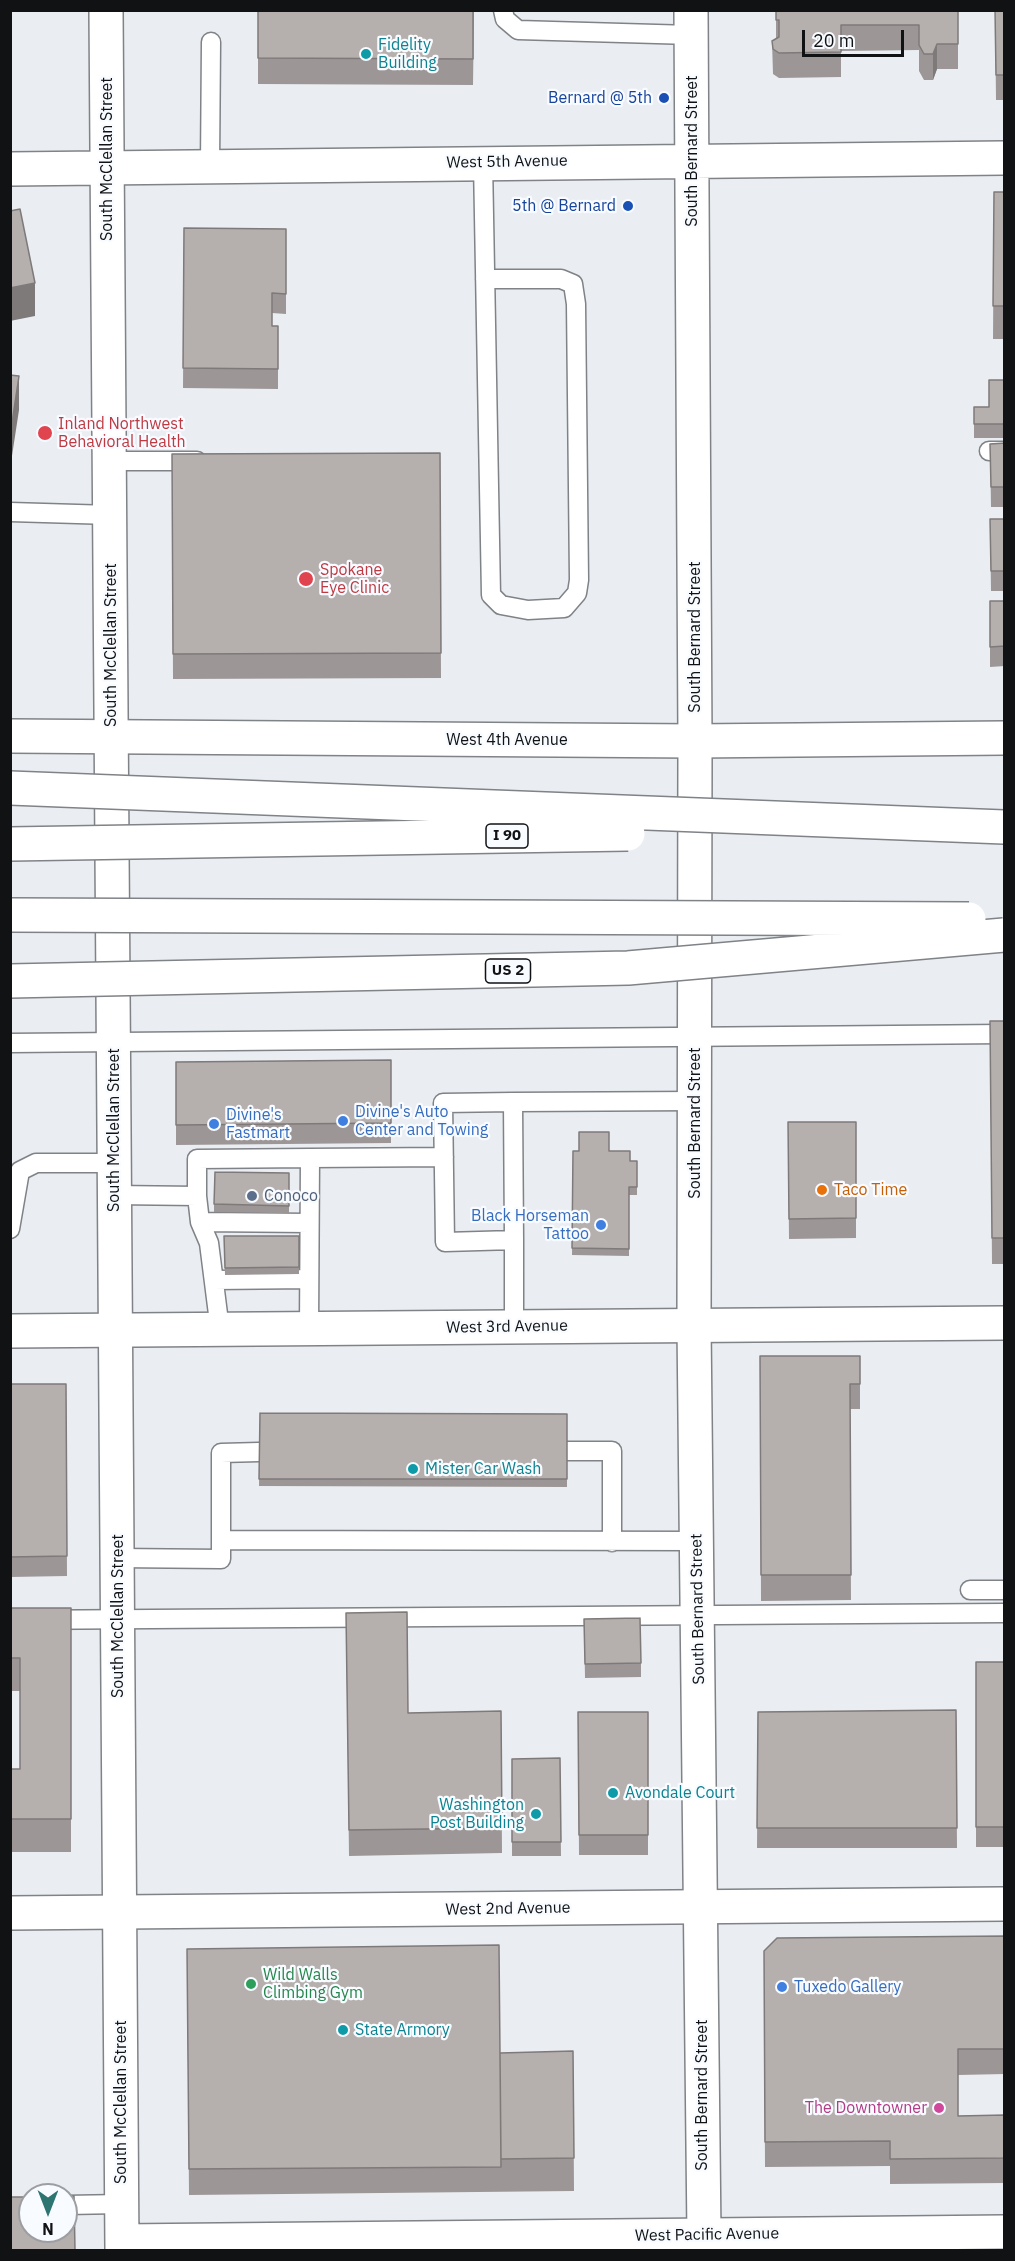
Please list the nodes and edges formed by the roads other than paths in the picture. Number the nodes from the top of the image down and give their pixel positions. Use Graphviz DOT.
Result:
graph roads {
  1 [pos="106,10"];
  2 [pos="503,10"];
  3 [pos="691,23"];
  4 [pos="211,42"];
  5 [pos="1005,158"];
  6 [pos="692,160"];
  7 [pos="483,162"];
  8 [pos="210,166"];
  9 [pos="108,168"];
  10 [pos="10,169"];
  11 [pos="485,279"];
  12 [pos="111,461"];
  13 [pos="214,461"];
  14 [pos="10,512"];
  15 [pos="111,515"];
  16 [pos="10,736"];
  17 [pos="110,738"];
  18 [pos="1005,738"];
  19 [pos="695,741"];
  20 [pos="10,788"];
  21 [pos="1005,828"];
  22 [pos="10,844"];
  23 [pos="10,915"];
  24 [pos="1005,919"];
  25 [pos="1005,935"];
  26 [pos="10,981"];
  27 [pos="1005,1034"];
  28 [pos="695,1037"];
  29 [pos="113,1042"];
  30 [pos="10,1043"];
  31 [pos="696,1101"];
  32 [pos="513,1102"];
  33 [pos="444,1156"];
  34 [pos="310,1158"];
  35 [pos="114,1179"];
  36 [pos="197,1196"];
  37 [pos="201,1222"];
  38 [pos="309,1223"];
  39 [pos="10,1229"];
  40 [pos="514,1240"];
  41 [pos="309,1279"];
  42 [pos="213,1280"];
  43 [pos="1005,1323"];
  44 [pos="694,1326"];
  45 [pos="514,1327"];
  46 [pos="309,1329"];
  47 [pos="116,1330"];
  48 [pos="220,1330"];
  49 [pos="10,1331"];
  50 [pos="567,1451"];
  51 [pos="260,1452"];
  52 [pos="221,1540"];
  53 [pos="697,1541"];
  54 [pos="612,1542"];
  55 [pos="117,1558"];
  56 [pos="970,1590"];
  57 [pos="1005,1590"];
  58 [pos="1005,1613"];
  59 [pos="698,1616"];
  60 [pos="118,1618"];
  61 [pos="10,1620"];
  62 [pos="1005,1904"];
  63 [pos="701,1907"];
  64 [pos="120,1912"];
  65 [pos="10,1913"];
  66 [pos="122,2204"];
  67 [pos="78,2205"];
  68 [pos="1005,2232"];
  69 [pos="704,2235"];
  70 [pos="481,2244"];
  71 [pos="122,2246"];
  1 -- 9 [label="main road, South McClellan Street"];
  2 -- 3 [label="lane"];
  3 -- 6 [label="main road, South Bernard Street"];
  4 -- 8 [label="lane"];
  5 -- 6 [label="main road, West 5th Avenue"];
  6 -- 7 [label="main road, West 5th Avenue"];
  6 -- 19 [label="main road, South Bernard Street"];
  7 -- 8 [label="main road, West 5th Avenue"];
  7 -- 11 [label="lane"];
  8 -- 9 [label="main road, West 5th Avenue"];
  9 -- 10 [label="main road, West 5th Avenue"];
  9 -- 12 [label="main road, South McClellan Street"];
  11 -- 11 [label="lane"];
  12 -- 13 [label="lane"];
  12 -- 15 [label="main road, South McClellan Street"];
  14 -- 15 [label="lane"];
  15 -- 17 [label="main road, South McClellan Street"];
  16 -- 17 [label="main road, West 4th Avenue"];
  17 -- 19 [label="main road, West 4th Avenue"];
  17 -- 29 [label="main road, South McClellan Street"];
  18 -- 19 [label="main road, West 4th Avenue"];
  19 -- 28 [label="main road, South Bernard Street"];
  20 -- 21 [label="main road, bridge"];
  21 -- 22 [label="main road, I 90, bridge"];
  23 -- 24 [label="main road, bridge"];
  25 -- 26 [label="main road, US 2, bridge"];
  27 -- 28 [label="lane"];
  28 -- 29 [label="lane"];
  28 -- 31 [label="main road, South Bernard Street"];
  29 -- 30 [label="lane"];
  29 -- 35 [label="main road, South McClellan Street"];
  31 -- 32 [label="lane"];
  31 -- 44 [label="main road, South Bernard Street"];
  32 -- 33 [label="lane"];
  32 -- 40 [label="lane"];
  33 -- 34 [label="lane"];
  33 -- 40 [label="lane"];
  34 -- 36 [label="lane"];
  34 -- 38 [label="lane"];
  35 -- 36 [label="lane"];
  35 -- 39 [label="lane"];
  35 -- 47 [label="main road, South McClellan Street"];
  36 -- 37 [label="lane"];
  37 -- 38 [label="lane"];
  37 -- 42 [label="lane"];
  38 -- 41 [label="lane"];
  40 -- 45 [label="lane"];
  41 -- 42 [label="lane"];
  41 -- 46 [label="lane"];
  42 -- 48 [label="lane"];
  43 -- 44 [label="main road, West 3rd Avenue"];
  44 -- 45 [label="main road, West 3rd Avenue"];
  44 -- 53 [label="main road, South Bernard Street"];
  45 -- 46 [label="main road, West 3rd Avenue"];
  46 -- 48 [label="main road, West 3rd Avenue"];
  47 -- 48 [label="main road, West 3rd Avenue"];
  47 -- 49 [label="main road, West 3rd Avenue"];
  47 -- 55 [label="main road, South McClellan Street"];
  50 -- 54 [label="lane"];
  51 -- 52 [label="lane"];
  52 -- 54 [label="lane"];
  52 -- 55 [label="lane"];
  53 -- 54 [label="lane"];
  53 -- 59 [label="main road, South Bernard Street"];
  55 -- 60 [label="main road, South McClellan Street"];
  56 -- 57 [label="lane"];
  58 -- 59 [label="lane"];
  59 -- 60 [label="lane"];
  59 -- 63 [label="main road, South Bernard Street"];
  60 -- 61 [label="lane"];
  60 -- 64 [label="main road, South McClellan Street"];
  62 -- 63 [label="main road, West 2nd Avenue"];
  63 -- 64 [label="main road, West 2nd Avenue"];
  63 -- 69 [label="main road, South Bernard Street"];
  64 -- 65 [label="main road, West 2nd Avenue"];
  64 -- 66 [label="main road, South McClellan Street"];
  66 -- 67 [label="lane"];
  66 -- 71 [label="main road, South McClellan Street"];
  68 -- 69 [label="main road, West Pacific Avenue"];
  69 -- 70 [label="main road, West Pacific Avenue"];
  70 -- 71 [label="main road, West Pacific Avenue"];
}
